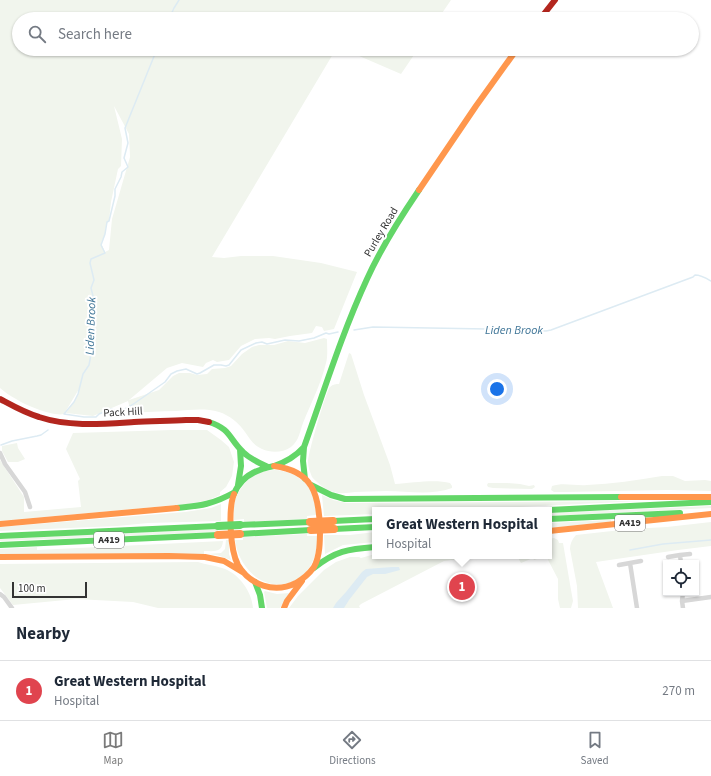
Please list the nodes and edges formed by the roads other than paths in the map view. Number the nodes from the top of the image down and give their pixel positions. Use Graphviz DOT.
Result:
graph roads {
  1 [pos="555,0"];
  2 [pos="546,12"];
  3 [pos="512,56"];
  4 [pos="0,399"];
  5 [pos="304,447"];
  6 [pos="240,449"];
  7 [pos="0,453"];
  8 [pos="271,466"];
  9 [pos="308,482"];
  10 [pos="236,490"];
  11 [pos="711,497"];
  12 [pos="711,502"];
  13 [pos="28,504"];
  14 [pos="552,510"];
  15 [pos="711,512"];
  16 [pos="372,519"];
  17 [pos="552,519"];
  18 [pos="0,524"];
  19 [pos="372,527"];
  20 [pos="552,531"];
  21 [pos="0,536"];
  22 [pos="0,544"];
  23 [pos="372,547"];
  24 [pos="690,554"];
  25 [pos="680,555"];
  26 [pos="0,556"];
  27 [pos="668,557"];
  28 [pos="681,560"];
  29 [pos="641,561"];
  30 [pos="630,563"];
  31 [pos="619,565"];
  32 [pos="314,568"];
  33 [pos="244,573"];
  34 [pos="302,580"];
  35 [pos="255,582"];
  36 [pos="0,594"];
  37 [pos="683,596"];
  38 [pos="711,597"];
  39 [pos="682,601"];
  40 [pos="12,608"];
  41 [pos="262,608"];
  42 [pos="284,608"];
  43 [pos="637,608"];
  44 [pos="683,608"];
  1 -- 2 [label="main road"];
  3 -- 5 [label="main road, Purley Road"];
  4 -- 6 [label="main road, Pack Hill"];
  5 -- 8 [label="main road"];
  5 -- 9 [label="main road, Purley Road"];
  6 -- 8 [label="main road, Pack Hill"];
  6 -- 10 [label="main road"];
  7 -- 13 [label="street"];
  8 -- 9 [label="main road"];
  8 -- 10 [label="main road"];
  9 -- 11 [label="main road"];
  9 -- 32 [label="main road"];
  10 -- 18 [label="main road, A419"];
  10 -- 33 [label="main road"];
  12 -- 14 [label="main road, A419"];
  15 -- 17 [label="main road, A419"];
  15 -- 20 [label="main road, A419"];
  16 -- 21 [label="main road, A419, bridge"];
  19 -- 22 [label="main road, A419, bridge"];
  23 -- 32 [label="main road"];
  24 -- 25 [label="street"];
  25 -- 27 [label="street"];
  25 -- 28 [label="street"];
  26 -- 33 [label="main road, A419"];
  29 -- 30 [label="street"];
  30 -- 31 [label="street"];
  30 -- 43 [label="street"];
  32 -- 34 [label="main road"];
  33 -- 35 [label="main road"];
  34 -- 35 [label="main road"];
  34 -- 42 [label="main road"];
  35 -- 41 [label="main road"];
  36 -- 40 [label="street"];
  37 -- 39 [label="street"];
  38 -- 39 [label="street"];
  39 -- 44 [label="street"];
}
